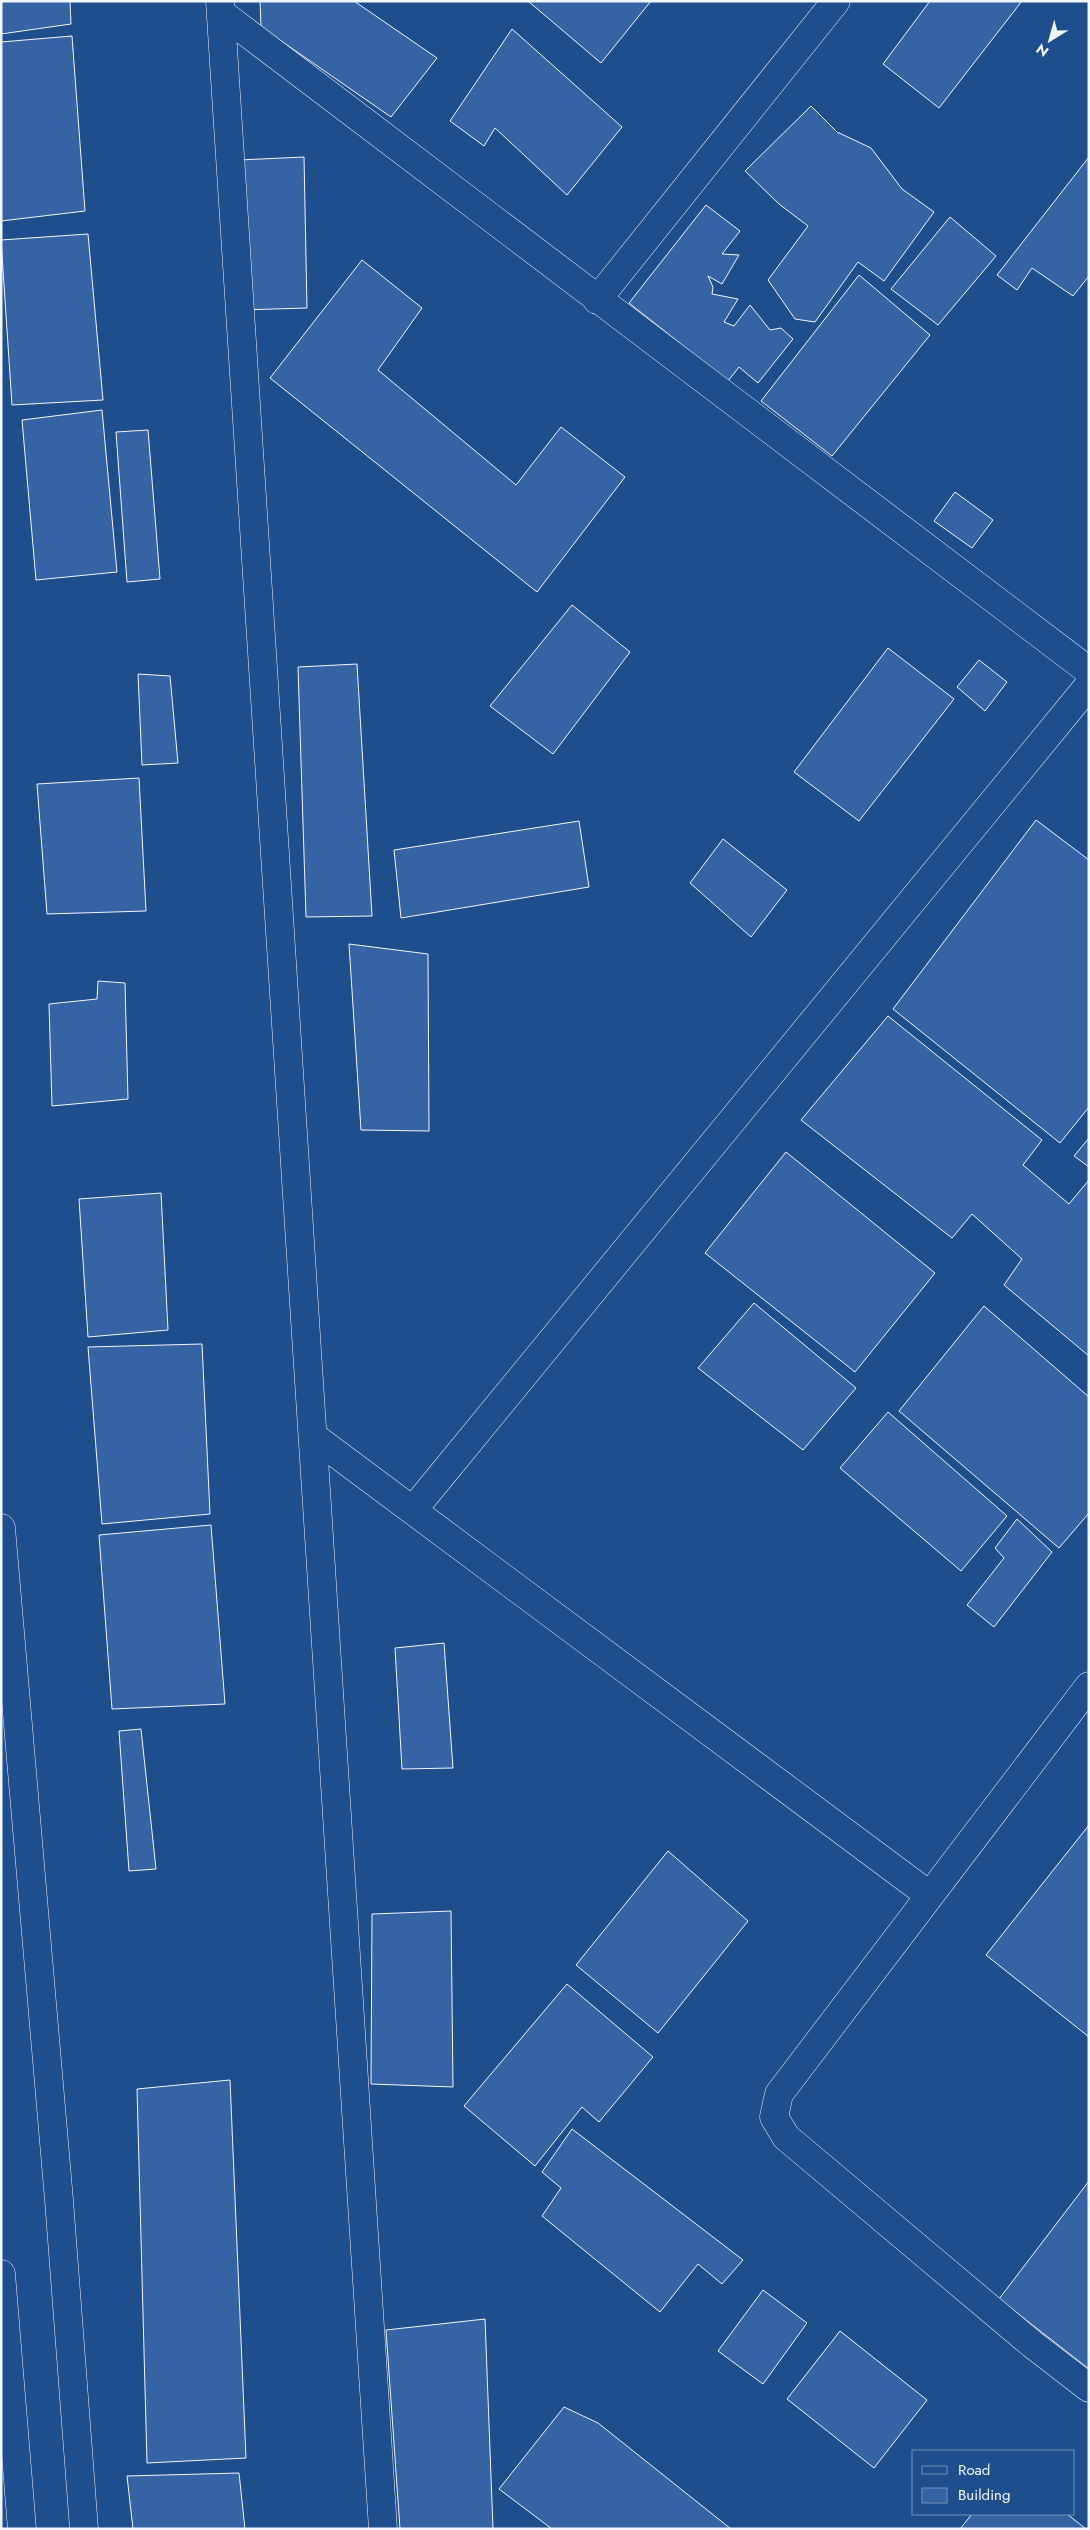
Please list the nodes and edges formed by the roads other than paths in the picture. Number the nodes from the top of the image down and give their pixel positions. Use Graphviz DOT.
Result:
graph roads {
  1 [pos="836,1"];
  2 [pos="220,7"];
  3 [pos="598,300"];
  4 [pos="1089,671"];
  5 [pos="1089,685"];
  6 [pos="314,1437"];
  7 [pos="413,1510"];
  8 [pos="1,1528"];
  9 [pos="1089,1686"];
  10 [pos="929,1895"];
  11 [pos="1,2274"];
  12 [pos="1089,2388"];
  13 [pos="22,2529"];
  14 [pos="84,2529"];
  15 [pos="383,2529"];
  1 -- 3 [label="main road"];
  2 -- 3 [label="main road"];
  2 -- 6 [label="main road"];
  3 -- 4 [label="main road"];
  5 -- 7 [label="main road"];
  6 -- 7 [label="main road"];
  6 -- 15 [label="main road"];
  7 -- 10 [label="main road"];
  8 -- 14 [label="main road"];
  9 -- 10 [label="main road"];
  10 -- 12 [label="main road"];
  11 -- 13 [label="main road"];
}
